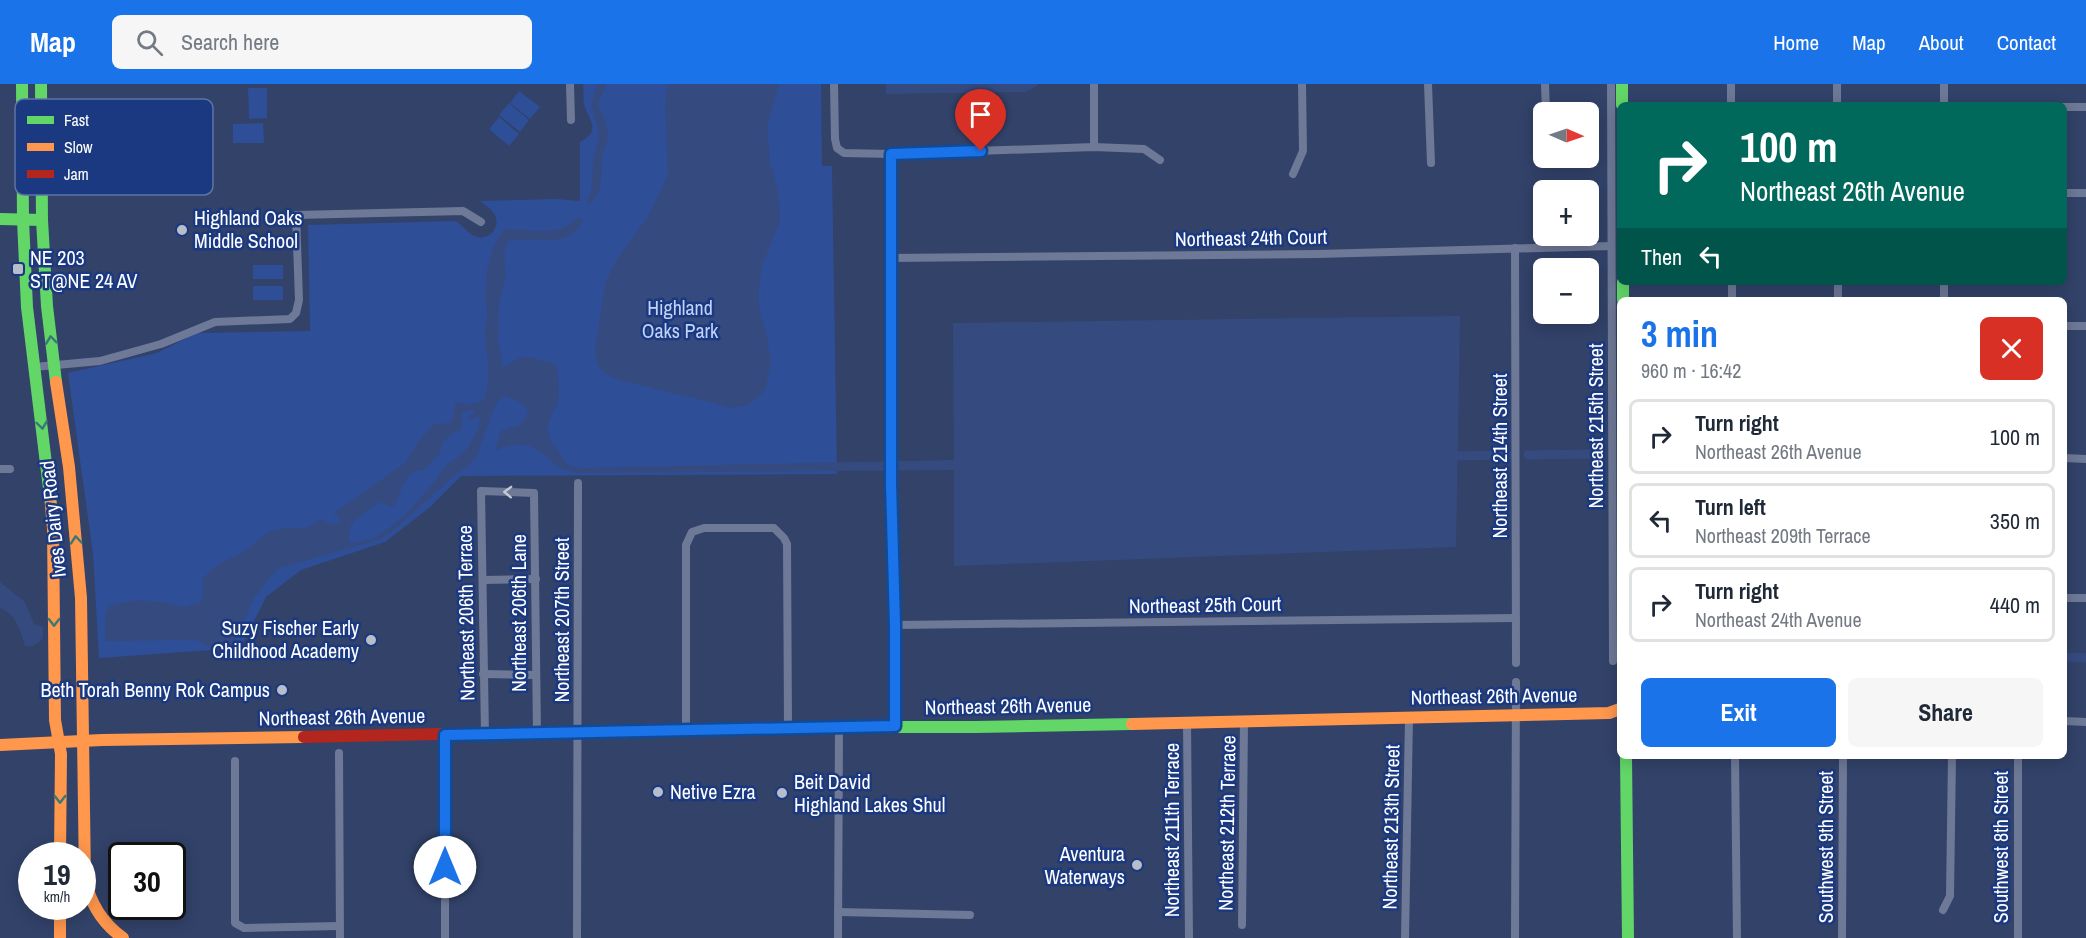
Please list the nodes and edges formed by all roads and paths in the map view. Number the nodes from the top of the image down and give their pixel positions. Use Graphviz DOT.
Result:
graph roads {
  1 [pos="22,84"];
  2 [pos="40,84"];
  3 [pos="570,84"];
  4 [pos="834,84"];
  5 [pos="1094,84"];
  6 [pos="1302,84"];
  7 [pos="1428,84"];
  8 [pos="1545,84"];
  9 [pos="1611,84"];
  10 [pos="1622,84"];
  11 [pos="1731,84"];
  12 [pos="1837,84"];
  13 [pos="1944,84"];
  14 [pos="22,99"];
  15 [pos="40,99"];
  16 [pos="1546,102"];
  17 [pos="1622,102"];
  18 [pos="1731,102"];
  19 [pos="1837,102"];
  20 [pos="1944,102"];
  21 [pos="2067,107"];
  22 [pos="2086,107"];
  23 [pos="571,120"];
  24 [pos="1094,147"];
  25 [pos="891,154"];
  26 [pos="1160,160"];
  27 [pos="1431,162"];
  28 [pos="1293,174"];
  29 [pos="2067,193"];
  30 [pos="2086,194"];
  31 [pos="23,195"];
  32 [pos="42,195"];
  33 [pos="0,219"];
  34 [pos="23,220"];
  35 [pos="42,220"];
  36 [pos="481,222"];
  37 [pos="1611,246"];
  38 [pos="1515,248"];
  39 [pos="890,258"];
  40 [pos="2067,326"];
  41 [pos="2086,326"];
  42 [pos="54,365"];
  43 [pos="34,367"];
  44 [pos="2067,458"];
  45 [pos="2086,459"];
  46 [pos="0,469"];
  47 [pos="10,469"];
  48 [pos="578,483"];
  49 [pos="482,491"];
  50 [pos="536,579"];
  51 [pos="483,580"];
  52 [pos="2067,598"];
  53 [pos="2086,598"];
  54 [pos="1516,618"];
  55 [pos="895,625"];
  56 [pos="1613,661"];
  57 [pos="1516,663"];
  58 [pos="483,674"];
  59 [pos="536,675"];
  60 [pos="1516,682"];
  61 [pos="1617,711"];
  62 [pos="1516,715"];
  63 [pos="1409,718"];
  64 [pos="1244,720"];
  65 [pos="2067,721"];
  66 [pos="1188,722"];
  67 [pos="2086,722"];
  68 [pos="839,726"];
  69 [pos="895,726"];
  70 [pos="788,727"];
  71 [pos="686,729"];
  72 [pos="579,732"];
  73 [pos="537,733"];
  74 [pos="445,735"];
  75 [pos="485,735"];
  76 [pos="84,741"];
  77 [pos="58,742"];
  78 [pos="0,745"];
  79 [pos="339,753"];
  80 [pos="1626,759"];
  81 [pos="1735,759"];
  82 [pos="1843,759"];
  83 [pos="1952,759"];
  84 [pos="2018,759"];
  85 [pos="235,761"];
  86 [pos="60,842"];
  87 [pos="1943,910"];
  88 [pos="838,912"];
  89 [pos="970,915"];
  90 [pos="60,920"];
  91 [pos="1242,925"];
  92 [pos="339,926"];
  93 [pos="60,938"];
  94 [pos="123,938"];
  95 [pos="340,938"];
  96 [pos="445,938"];
  97 [pos="578,938"];
  98 [pos="838,938"];
  99 [pos="1189,938"];
  100 [pos="1406,938"];
  101 [pos="1515,938"];
  102 [pos="1628,938"];
  103 [pos="1737,938"];
  104 [pos="1842,938"];
  105 [pos="2018,938"];
  1 -- 14 [label="street, Ives Dairy Road"];
  2 -- 15 [label="street, Ives Dairy Road"];
  3 -- 23 [label="street"];
  4 -- 25 [label="street"];
  5 -- 24 [label="street"];
  6 -- 28 [label="street"];
  7 -- 27 [label="street"];
  8 -- 16 [label="street"];
  9 -- 37 [label="street, Northeast 215th Street"];
  10 -- 17 [label="street"];
  11 -- 18 [label="street"];
  12 -- 19 [label="street"];
  13 -- 20 [label="street"];
  21 -- 22 [label="street"];
  24 -- 25 [label="street"];
  24 -- 26 [label="street"];
  25 -- 39 [label="street"];
  29 -- 30 [label="street"];
  31 -- 34 [label="street, Ives Dairy Road"];
  32 -- 35 [label="street, Ives Dairy Road"];
  33 -- 34 [label="street"];
  34 -- 35 [label="street"];
  34 -- 43 [label="street, Ives Dairy Road"];
  42 -- 35 [label="street, Ives Dairy Road, one-way"];
  36 -- 42 [label="street"];
  37 -- 38 [label="street, Northeast 24th Court"];
  37 -- 56 [label="street, Northeast 215th Street"];
  38 -- 39 [label="street, Northeast 24th Court"];
  38 -- 54 [label="street, Northeast 214th Street"];
  39 -- 55 [label="street"];
  40 -- 41 [label="street"];
  42 -- 43 [label="street"];
  76 -- 42 [label="street, Ives Dairy Road, one-way"];
  43 -- 77 [label="street, Ives Dairy Road, one-way"];
  44 -- 45 [label="street"];
  46 -- 47 [label="street"];
  48 -- 72 [label="street, Northeast 207th Street"];
  50 -- 49 [label="street, Northeast 206th Lane, one-way"];
  49 -- 51 [label="street, Northeast 206th Terrace"];
  50 -- 51 [label="street"];
  50 -- 59 [label="street, Northeast 206th Lane"];
  51 -- 58 [label="street, Northeast 206th Terrace"];
  52 -- 53 [label="street"];
  54 -- 55 [label="street, Northeast 25th Court"];
  54 -- 57 [label="street, Northeast 214th Street"];
  55 -- 69 [label="street"];
  58 -- 59 [label="street"];
  58 -- 75 [label="street, Northeast 206th Terrace"];
  59 -- 73 [label="street, Northeast 206th Lane"];
  60 -- 62 [label="street"];
  61 -- 62 [label="street, Northeast 26th Avenue"];
  62 -- 63 [label="street, Northeast 26th Avenue"];
  62 -- 101 [label="street"];
  63 -- 64 [label="street, Northeast 26th Avenue"];
  63 -- 100 [label="street, Northeast 213th Street"];
  64 -- 66 [label="street, Northeast 26th Avenue"];
  64 -- 91 [label="street, Northeast 212th Terrace"];
  65 -- 67 [label="street"];
  66 -- 69 [label="street, Northeast 26th Avenue"];
  66 -- 99 [label="street, Northeast 211th Terrace"];
  68 -- 69 [label="street, Northeast 26th Avenue"];
  68 -- 70 [label="street, Northeast 26th Avenue"];
  68 -- 88 [label="street"];
  70 -- 71 [label="street, Northeast 26th Avenue"];
  70 -- 71 [label="street"];
  71 -- 72 [label="street, Northeast 26th Avenue"];
  72 -- 73 [label="street, Northeast 26th Avenue"];
  72 -- 97 [label="street, Northeast 207th Street"];
  73 -- 75 [label="street, Northeast 26th Avenue"];
  74 -- 75 [label="street, Northeast 26th Avenue"];
  74 -- 76 [label="street, Northeast 26th Avenue"];
  74 -- 96 [label="street"];
  76 -- 77 [label="street, Northeast 26th Avenue"];
  76 -- 94 [label="street, Ives Dairy Road"];
  77 -- 78 [label="street, Northeast 26th Avenue"];
  77 -- 86 [label="street, Ives Dairy Road, one-way"];
  79 -- 92 [label="street"];
  80 -- 102 [label="street"];
  81 -- 103 [label="street"];
  82 -- 104 [label="street, Southwest 9th Street"];
  83 -- 87 [label="street"];
  84 -- 105 [label="street, Southwest 8th Street"];
  85 -- 92 [label="street"];
  88 -- 89 [label="street"];
  88 -- 98 [label="street"];
  90 -- 93 [label="street"];
  92 -- 95 [label="street"];
}
